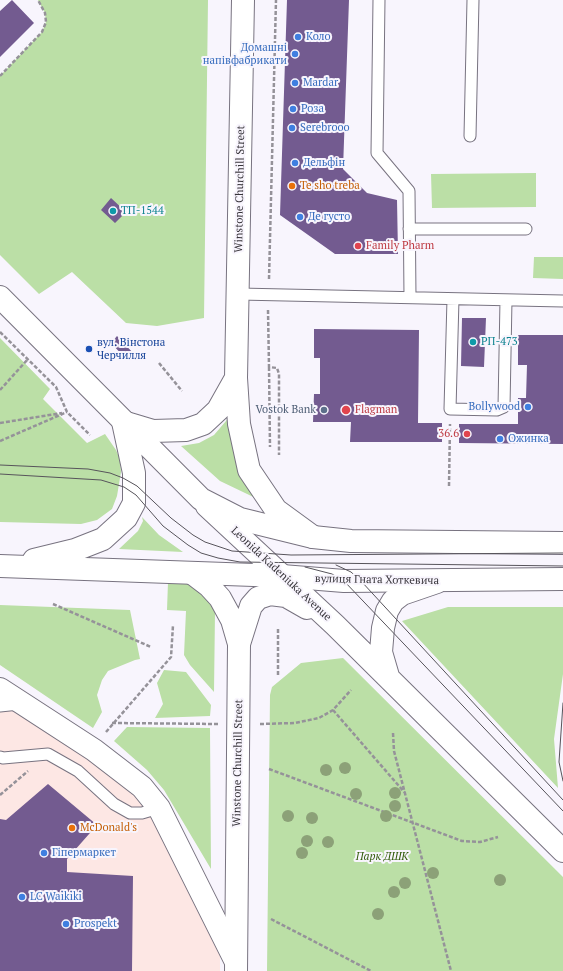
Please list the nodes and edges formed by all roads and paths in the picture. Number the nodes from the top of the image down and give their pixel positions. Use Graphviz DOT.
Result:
graph roads {
  1 [pos="38,0"];
  2 [pos="243,0"];
  3 [pos="276,0"];
  4 [pos="379,0"];
  5 [pos="473,0"];
  6 [pos="0,76"];
  7 [pos="470,136"];
  8 [pos="409,229"];
  9 [pos="526,229"];
  10 [pos="239,294"];
  11 [pos="268,294"];
  12 [pos="0,297"];
  13 [pos="410,297"];
  14 [pos="453,299"];
  15 [pos="506,300"];
  16 [pos="563,300"];
  17 [pos="0,332"];
  18 [pos="28,359"];
  19 [pos="158,363"];
  20 [pos="269,367"];
  21 [pos="236,378"];
  22 [pos="0,390"];
  23 [pos="182,391"];
  24 [pos="450,409"];
  25 [pos="67,412"];
  26 [pos="123,422"];
  27 [pos="0,423"];
  28 [pos="90,435"];
  29 [pos="0,440"];
  30 [pos="270,447"];
  31 [pos="279,455"];
  32 [pos="449,486"];
  33 [pos="201,499"];
  34 [pos="313,537"];
  35 [pos="563,543"];
  36 [pos="5,566"];
  37 [pos="192,573"];
  38 [pos="282,576"];
  39 [pos="563,579"];
  40 [pos="440,581"];
  41 [pos="53,604"];
  42 [pos="173,625"];
  43 [pos="335,625"];
  44 [pos="278,629"];
  45 [pos="239,644"];
  46 [pos="150,647"];
  47 [pos="278,676"];
  48 [pos="388,676"];
  49 [pos="0,689"];
  50 [pos="351,690"];
  51 [pos="22,704"];
  52 [pos="0,706"];
  53 [pos="333,710"];
  54 [pos="112,723"];
  55 [pos="238,724"];
  56 [pos="393,732"];
  57 [pos="94,750"];
  58 [pos="0,757"];
  59 [pos="269,769"];
  60 [pos="405,794"];
  61 [pos="159,808"];
  62 [pos="413,823"];
  63 [pos="498,837"];
  64 [pos="563,852"];
  65 [pos="271,918"];
  66 [pos="236,966"];
  67 [pos="371,971"];
  68 [pos="451,971"];
  1 -- 6 [label="path"];
  2 -- 10 [label="main road, Winstone Churchill Street"];
  3 -- 11 [label="path"];
  4 -- 8 [label="lane"];
  5 -- 7 [label="lane"];
  8 -- 9 [label="lane"];
  8 -- 13 [label="lane"];
  10 -- 11 [label="lane"];
  10 -- 21 [label="main road, Winstone Churchill Street"];
  11 -- 13 [label="lane"];
  11 -- 20 [label="path"];
  12 -- 26 [label="main road, Leonida Kadeniuka Avenue"];
  13 -- 14 [label="lane"];
  14 -- 15 [label="lane"];
  14 -- 24 [label="lane"];
  15 -- 16 [label="lane"];
  15 -- 24 [label="lane"];
  17 -- 18 [label="path"];
  18 -- 22 [label="path"];
  18 -- 25 [label="path"];
  19 -- 23 [label="path"];
  20 -- 30 [label="path"];
  20 -- 31 [label="path"];
  21 -- 26 [label="main road"];
  21 -- 34 [label="main road, Winstone Churchill Street"];
  24 -- 32 [label="path"];
  25 -- 27 [label="path"];
  25 -- 28 [label="path"];
  25 -- 29 [label="path"];
  26 -- 33 [label="main road, Leonida Kadeniuka Avenue"];
  26 -- 36 [label="main road"];
  33 -- 34 [label="main road"];
  33 -- 38 [label="main road, Leonida Kadeniuka Avenue"];
  34 -- 35 [label="main road"];
  36 -- 37 [label="main road, вулиця Гната Хоткевича"];
  37 -- 38 [label="main road, вулиця Гната Хоткевича"];
  37 -- 45 [label="main road, Winstone Churchill Street"];
  38 -- 40 [label="main road, вулиця Гната Хоткевича"];
  38 -- 43 [label="main road, Leonida Kadeniuka Avenue"];
  39 -- 40 [label="main road, вулиця Гната Хоткевича"];
  40 -- 48 [label="main road"];
  41 -- 46 [label="path"];
  42 -- 54 [label="path"];
  43 -- 45 [label="main road"];
  43 -- 48 [label="main road, Leonida Kadeniuka Avenue"];
  44 -- 47 [label="path"];
  45 -- 55 [label="main road, Winstone Churchill Street"];
  48 -- 64 [label="main road, Leonida Kadeniuka Avenue"];
  49 -- 51 [label="main road"];
  50 -- 53 [label="path"];
  51 -- 52 [label="lane"];
  51 -- 57 [label="main road"];
  53 -- 55 [label="path"];
  53 -- 60 [label="path"];
  54 -- 55 [label="path"];
  54 -- 57 [label="path"];
  55 -- 66 [label="main road, Winstone Churchill Street"];
  56 -- 60 [label="path"];
  57 -- 61 [label="main road"];
  58 -- 61 [label="lane"];
  59 -- 62 [label="path"];
  60 -- 62 [label="path"];
  61 -- 66 [label="main road"];
  62 -- 63 [label="path"];
  62 -- 68 [label="path"];
  65 -- 67 [label="path"];
}
